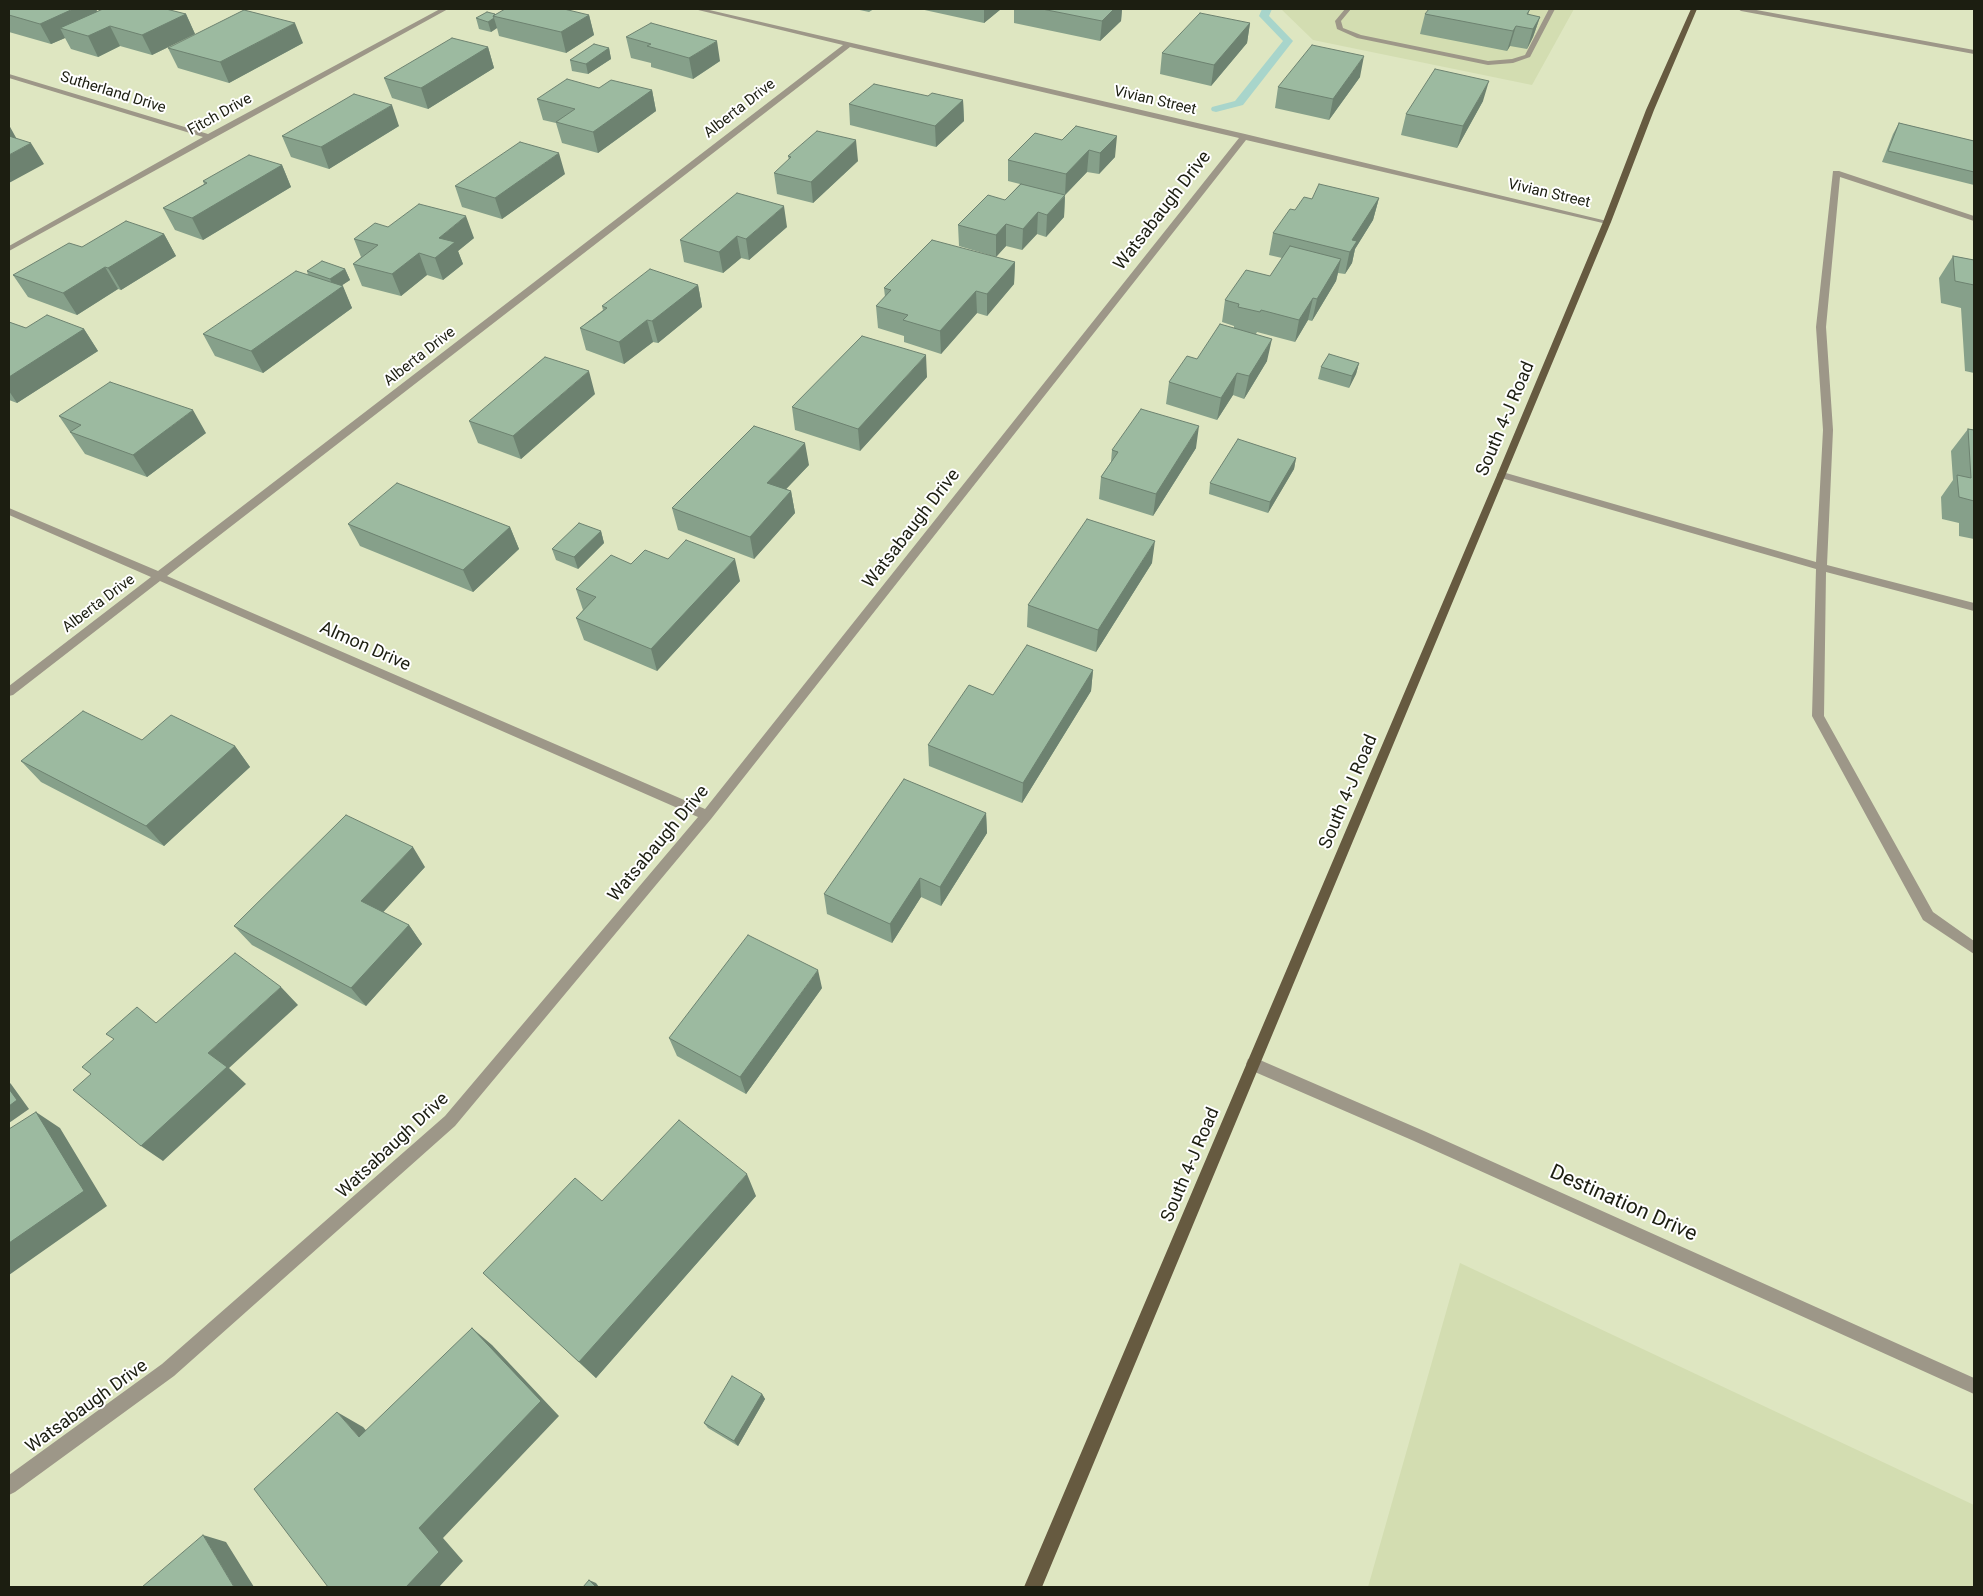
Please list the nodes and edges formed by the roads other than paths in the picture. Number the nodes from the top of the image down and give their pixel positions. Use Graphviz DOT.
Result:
graph roads {
  1 [pos="445,9"];
  2 [pos="697,9"];
  3 [pos="1348,9"];
  4 [pos="1552,9"];
  5 [pos="1694,9"];
  6 [pos="1741,9"];
  7 [pos="849,44"];
  8 [pos="1974,52"];
  9 [pos="9,76"];
  10 [pos="1245,136"];
  11 [pos="209,137"];
  12 [pos="1974,219"];
  13 [pos="1607,222"];
  14 [pos="9,249"];
  15 [pos="1502,475"];
  16 [pos="9,511"];
  17 [pos="1821,567"];
  18 [pos="160,576"];
  19 [pos="1974,607"];
  20 [pos="9,692"];
  21 [pos="708,815"];
  22 [pos="1974,948"];
  23 [pos="1252,1064"];
  24 [pos="1974,1386"];
  25 [pos="9,1486"];
  26 [pos="1033,1587"];
  1 -- 11 [label="street, Fitch Drive"];
  2 -- 7 [label="street, Vivian Street"];
  3 -- 4 [label="street"];
  5 -- 13 [label="main road, South 4-J Road"];
  6 -- 8 [label="street"];
  7 -- 10 [label="street, Vivian Street"];
  7 -- 18 [label="street, Alberta Drive"];
  9 -- 11 [label="street, Sutherland Drive"];
  10 -- 13 [label="street, Vivian Street"];
  10 -- 21 [label="street, Watsabaugh Drive"];
  11 -- 14 [label="street, Fitch Drive"];
  12 -- 17 [label="street"];
  13 -- 15 [label="main road, South 4-J Road"];
  15 -- 17 [label="street"];
  15 -- 23 [label="main road, South 4-J Road"];
  16 -- 18 [label="street, Almon Drive"];
  17 -- 19 [label="street"];
  17 -- 22 [label="street"];
  18 -- 20 [label="street, Alberta Drive"];
  18 -- 21 [label="street, Almon Drive"];
  21 -- 25 [label="street, Watsabaugh Drive"];
  23 -- 24 [label="street, Destination Drive"];
  23 -- 26 [label="main road, South 4-J Road"];
}
